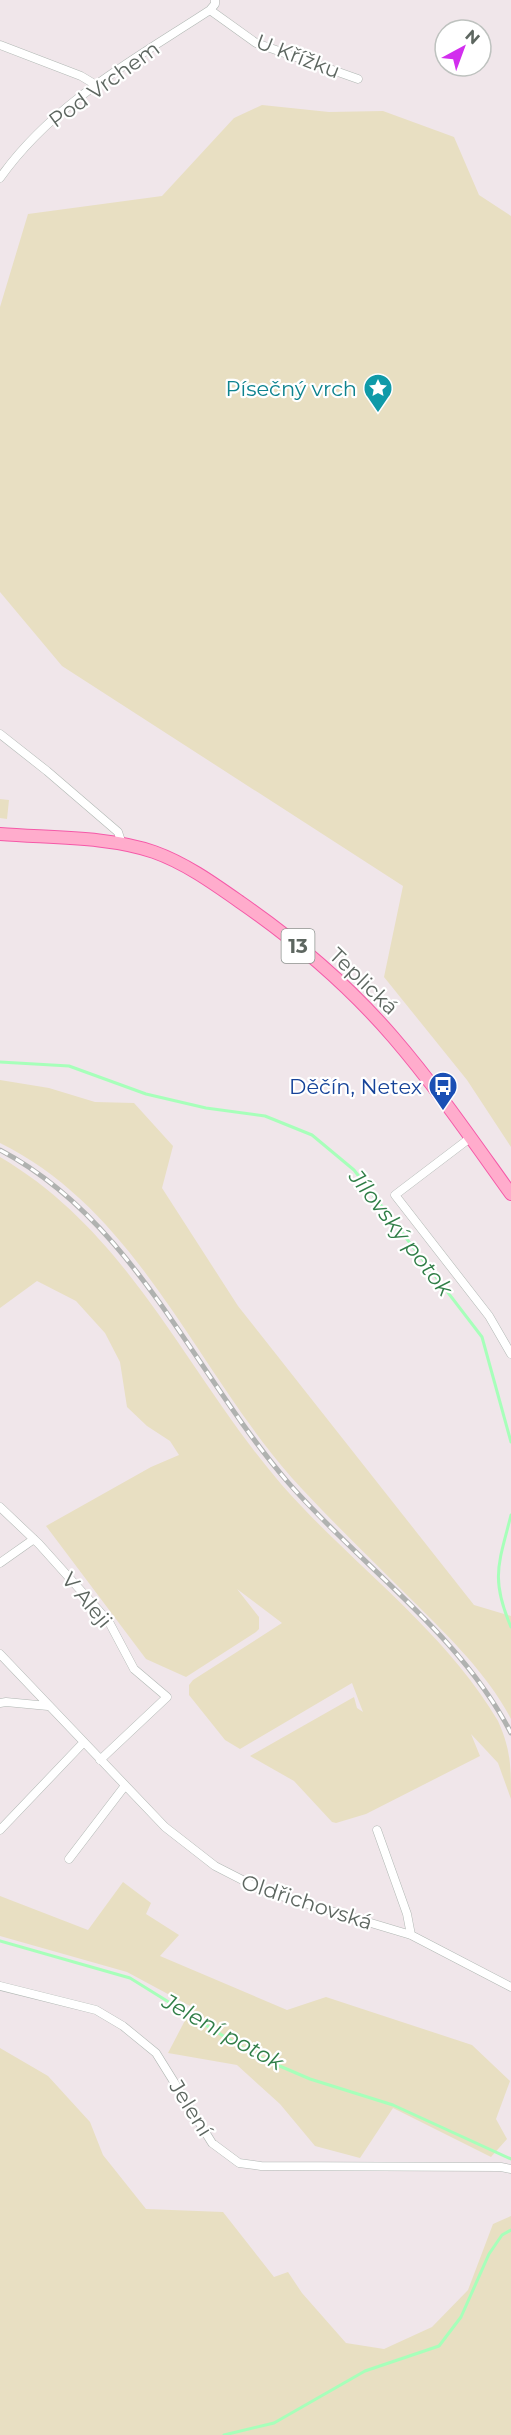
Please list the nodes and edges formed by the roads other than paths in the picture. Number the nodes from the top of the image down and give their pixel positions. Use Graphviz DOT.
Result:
graph roads {
  1 [pos="215,0"];
  2 [pos="210,10"];
  3 [pos="0,45"];
  4 [pos="358,79"];
  5 [pos="96,85"];
  6 [pos="0,177"];
  7 [pos="0,734"];
  8 [pos="0,834"];
  9 [pos="122,844"];
  10 [pos="470,1138"];
  11 [pos="511,1194"];
  12 [pos="511,1354"];
  13 [pos="0,1507"];
  14 [pos="34,1539"];
  15 [pos="0,1563"];
  16 [pos="0,1654"];
  17 [pos="0,1703"];
  18 [pos="48,1706"];
  19 [pos="83,1743"];
  20 [pos="100,1760"];
  21 [pos="124,1787"];
  22 [pos="0,1830"];
  23 [pos="377,1830"];
  24 [pos="69,1859"];
  25 [pos="411,1935"];
  26 [pos="0,1986"];
  27 [pos="511,1987"];
  28 [pos="511,2169"];
  1 -- 2 [label="street"];
  2 -- 4 [label="street, U Křížku"];
  2 -- 5 [label="street, Pod Vrchem"];
  3 -- 5 [label="street"];
  5 -- 6 [label="street, Pod Vrchem"];
  7 -- 9 [label="street"];
  8 -- 9 [label="main road, Teplická / 13"];
  9 -- 10 [label="main road, Teplická / 13"];
  10 -- 11 [label="main road, Teplická / 13"];
  10 -- 12 [label="street"];
  13 -- 14 [label="street, V Aleji"];
  14 -- 15 [label="street"];
  14 -- 20 [label="street, V Aleji"];
  16 -- 18 [label="street, Oldřichovská"];
  17 -- 18 [label="street"];
  18 -- 19 [label="street, Oldřichovská"];
  19 -- 20 [label="street, Oldřichovská"];
  19 -- 22 [label="street"];
  20 -- 21 [label="street, Oldřichovská"];
  21 -- 24 [label="street"];
  21 -- 25 [label="street, Oldřichovská"];
  23 -- 25 [label="street"];
  25 -- 27 [label="street, Oldřichovská"];
  26 -- 28 [label="street, Jelení"];
}
